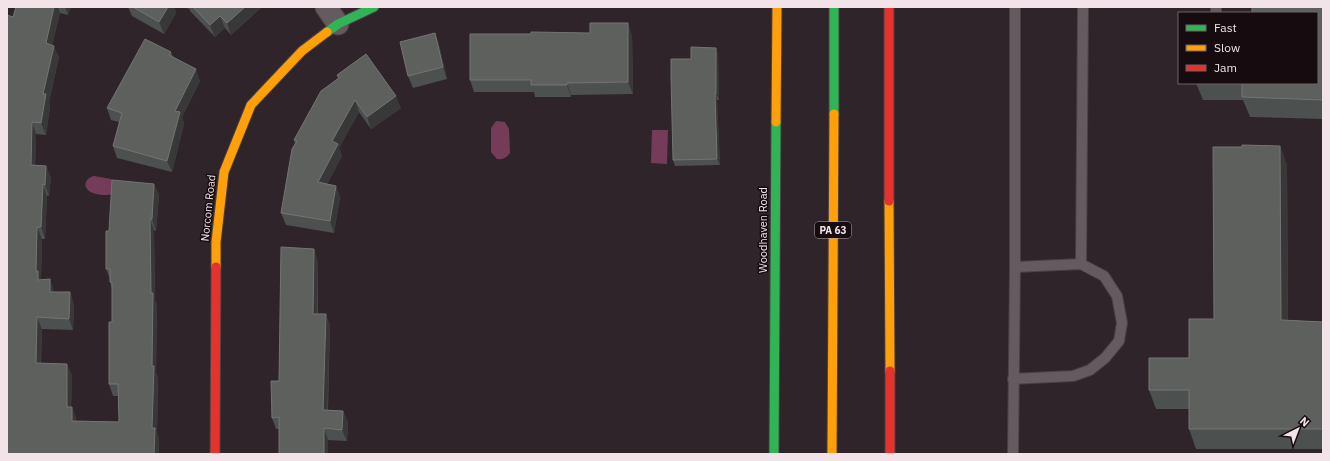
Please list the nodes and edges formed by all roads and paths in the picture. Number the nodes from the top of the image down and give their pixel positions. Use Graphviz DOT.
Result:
graph roads {
  1 [pos="374,7"];
  2 [pos="777,7"];
  3 [pos="834,7"];
  4 [pos="889,7"];
  5 [pos="1015,7"];
  6 [pos="1083,7"];
  7 [pos="332,15"];
  8 [pos="1081,264"];
  9 [pos="1015,267"];
  10 [pos="1013,379"];
  11 [pos="215,454"];
  12 [pos="774,454"];
  13 [pos="832,454"];
  14 [pos="890,454"];
  15 [pos="1013,454"];
  1 -- 7 [label="main road, Norcom Road"];
  2 -- 12 [label="main road, Woodhaven Road"];
  3 -- 13 [label="main road, PA 63"];
  4 -- 14 [label="main road"];
  5 -- 9 [label="lane"];
  6 -- 8 [label="lane"];
  7 -- 11 [label="main road, Norcom Road"];
  8 -- 9 [label="lane"];
  8 -- 10 [label="lane"];
  9 -- 10 [label="lane"];
  10 -- 15 [label="lane"];
}
